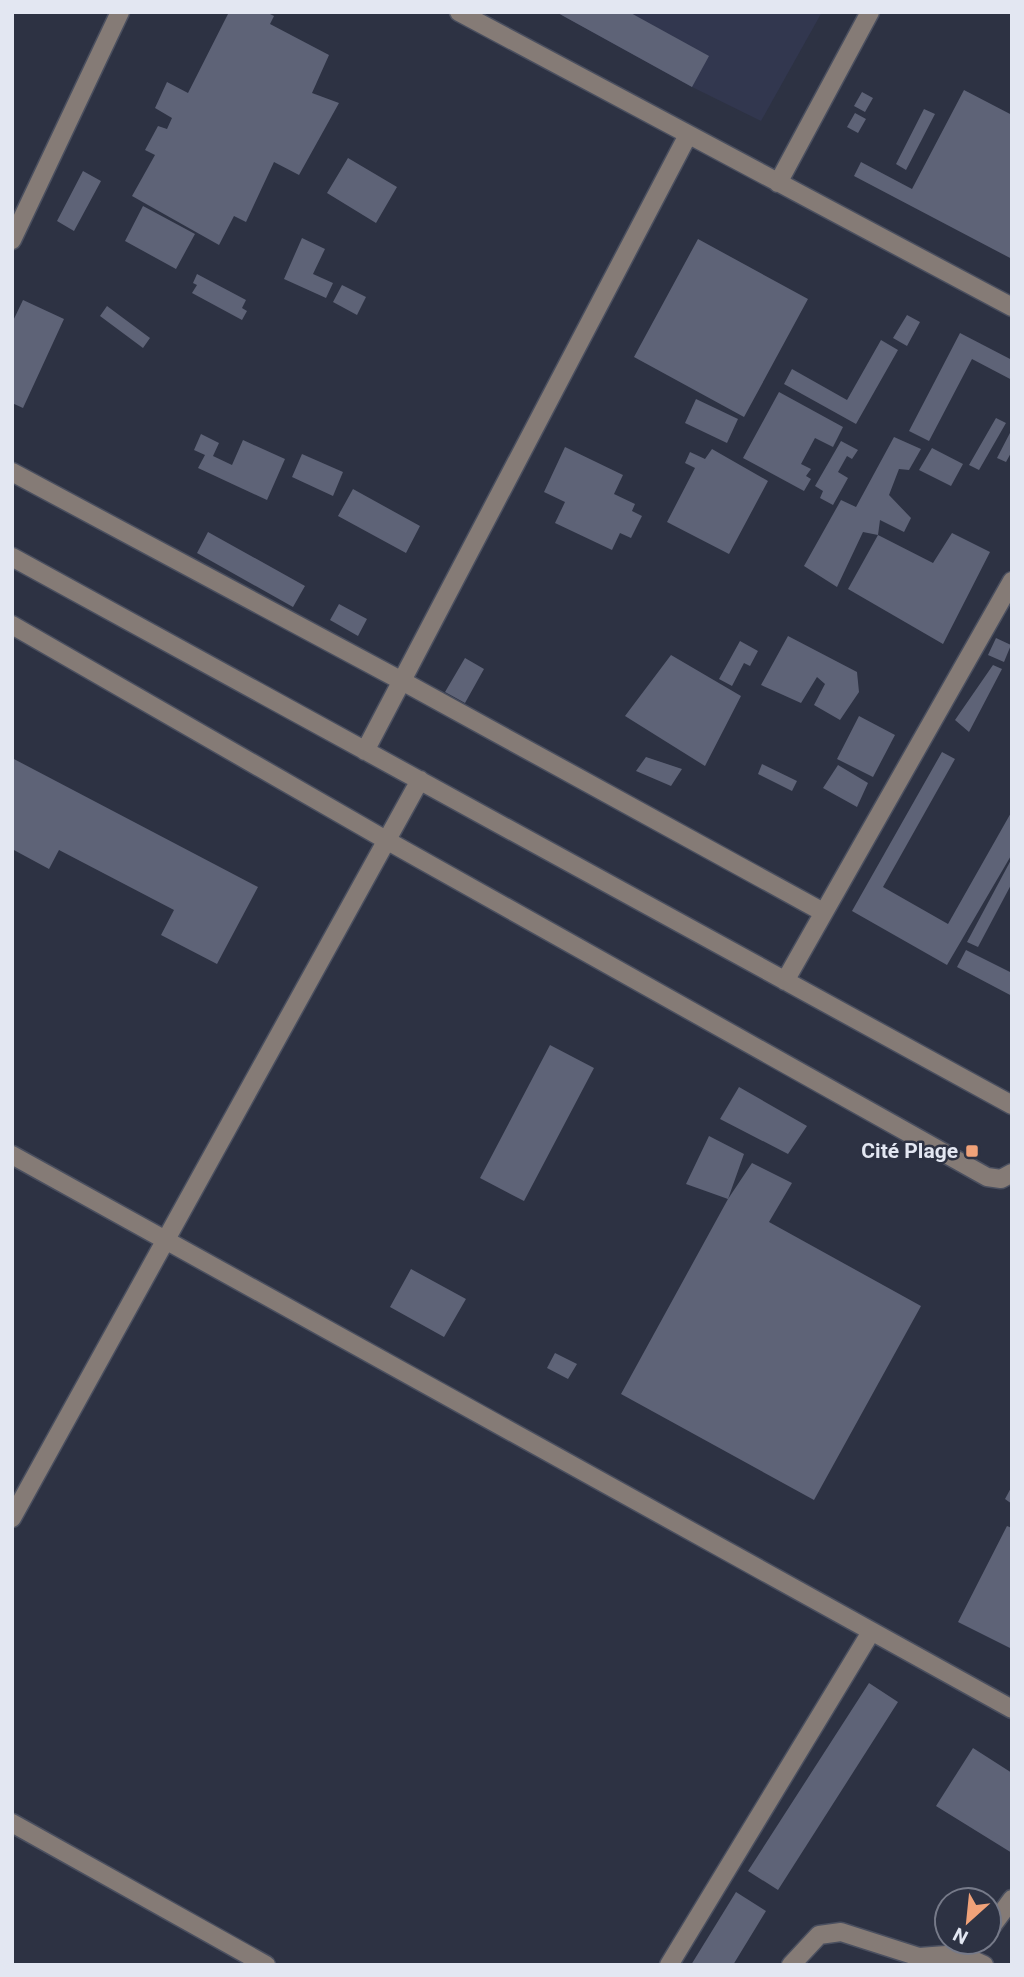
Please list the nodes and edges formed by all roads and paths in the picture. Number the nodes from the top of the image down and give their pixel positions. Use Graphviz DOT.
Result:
graph roads {
  1 [pos="120,12"];
  2 [pos="459,12"];
  3 [pos="870,12"];
  4 [pos="688,135"];
  5 [pos="778,183"];
  6 [pos="12,240"];
  7 [pos="1012,307"];
  8 [pos="12,472"];
  9 [pos="12,557"];
  10 [pos="1012,581"];
  11 [pos="12,625"];
  12 [pos="402,681"];
  13 [pos="365,751"];
  14 [pos="419,780"];
  15 [pos="386,840"];
  16 [pos="823,912"];
  17 [pos="785,981"];
  18 [pos="1012,1105"];
  19 [pos="12,1155"];
  20 [pos="1012,1173"];
  21 [pos="166,1241"];
  22 [pos="12,1518"];
  23 [pos="871,1632"];
  24 [pos="1012,1709"];
  25 [pos="12,1822"];
  26 [pos="957,1959"];
  27 [pos="266,1965"];
  28 [pos="669,1965"];
  29 [pos="791,1965"];
  30 [pos="984,1965"];
  1 -- 6 [label="street"];
  2 -- 4 [label="street"];
  3 -- 5 [label="street"];
  4 -- 5 [label="street"];
  4 -- 12 [label="street"];
  5 -- 7 [label="street"];
  8 -- 12 [label="street"];
  9 -- 13 [label="street"];
  10 -- 16 [label="street"];
  11 -- 15 [label="street"];
  12 -- 13 [label="street"];
  12 -- 16 [label="street"];
  13 -- 14 [label="street"];
  14 -- 15 [label="street"];
  14 -- 17 [label="street"];
  15 -- 20 [label="street"];
  15 -- 21 [label="street"];
  16 -- 17 [label="street"];
  17 -- 18 [label="street"];
  19 -- 21 [label="street"];
  21 -- 22 [label="street"];
  21 -- 23 [label="street"];
  23 -- 24 [label="street"];
  23 -- 28 [label="street"];
  25 -- 27 [label="street"];
  26 -- 29 [label="street"];
  26 -- 30 [label="street"];
}
